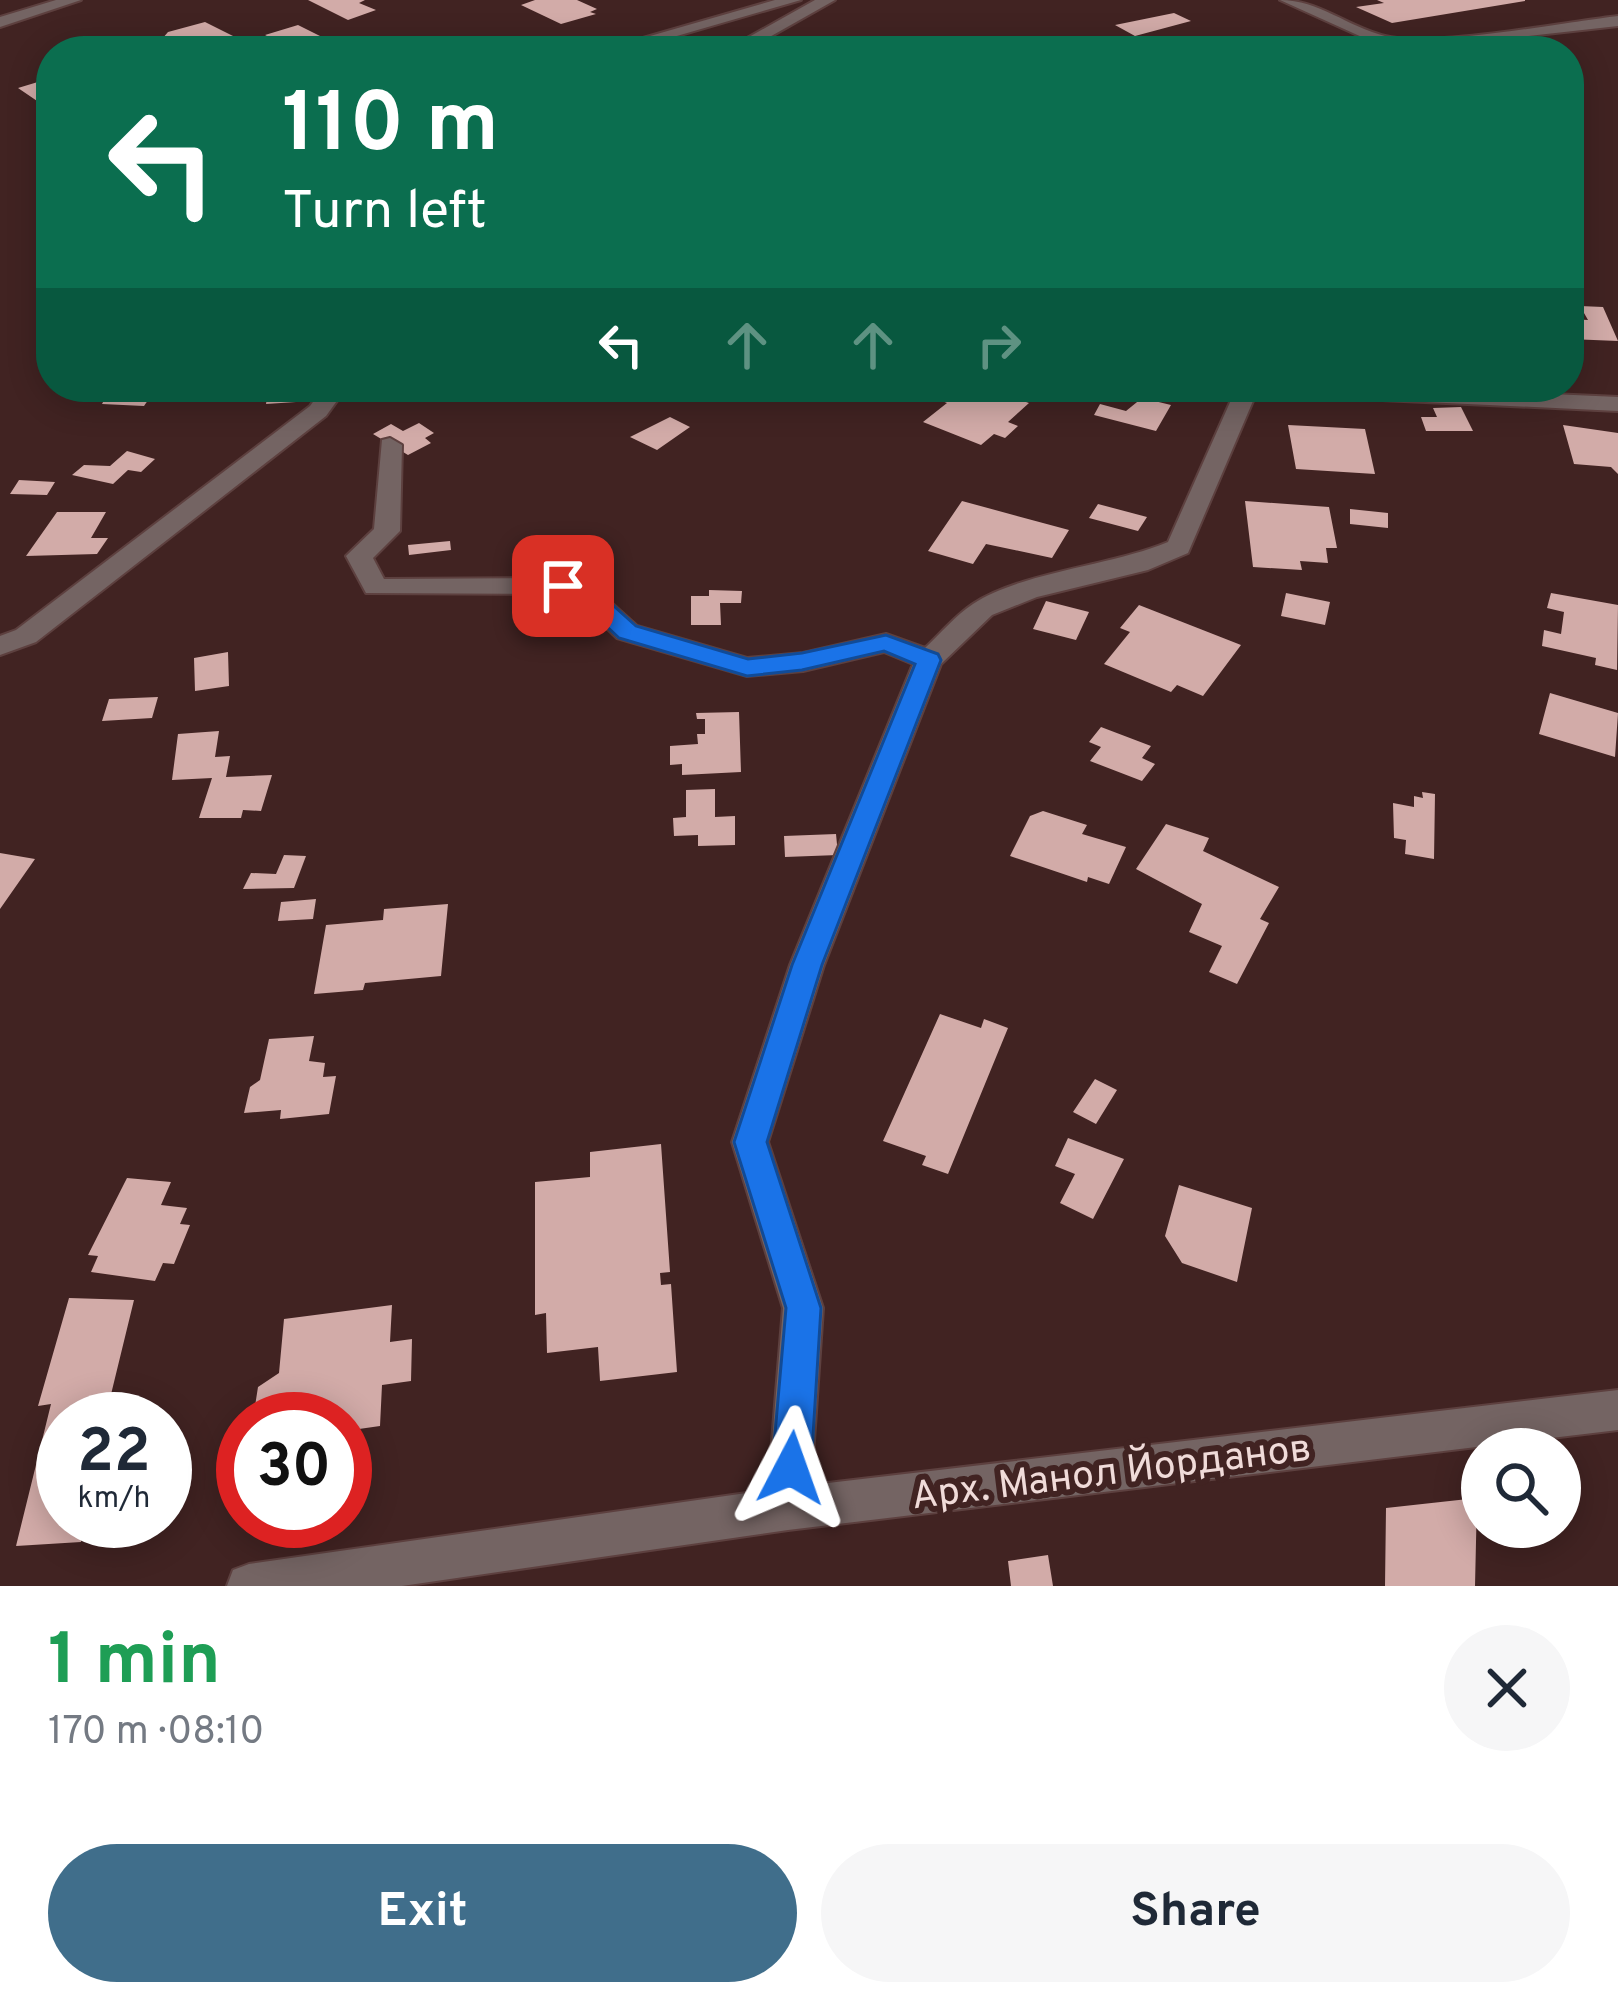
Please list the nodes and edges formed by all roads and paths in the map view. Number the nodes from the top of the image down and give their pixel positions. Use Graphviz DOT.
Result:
graph roads {
  1 [pos="74,0"];
  2 [pos="793,0"];
  3 [pos="827,0"];
  4 [pos="1288,0"];
  5 [pos="1618,21"];
  6 [pos="0,22"];
  7 [pos="660,36"];
  8 [pos="760,36"];
  9 [pos="1370,36"];
  10 [pos="1485,36"];
  11 [pos="325,402"];
  12 [pos="1241,402"];
  13 [pos="1574,402"];
  14 [pos="1618,404"];
  15 [pos="391,445"];
  16 [pos="0,646"];
  17 [pos="929,660"];
  18 [pos="1618,1410"];
  19 [pos="788,1509"];
  20 [pos="249,1586"];
  1 -- 6 [label="street"];
  2 -- 7 [label="street"];
  3 -- 8 [label="street"];
  4 -- 9 [label="street"];
  5 -- 10 [label="street"];
  11 -- 16 [label="street"];
  12 -- 17 [label="street"];
  13 -- 14 [label="street"];
  15 -- 17 [label="street"];
  17 -- 19 [label="street"];
  18 -- 19 [label="street, Арх. Манол Йорданов"];
  19 -- 20 [label="street, Арх. Манол Йорданов"];
}
